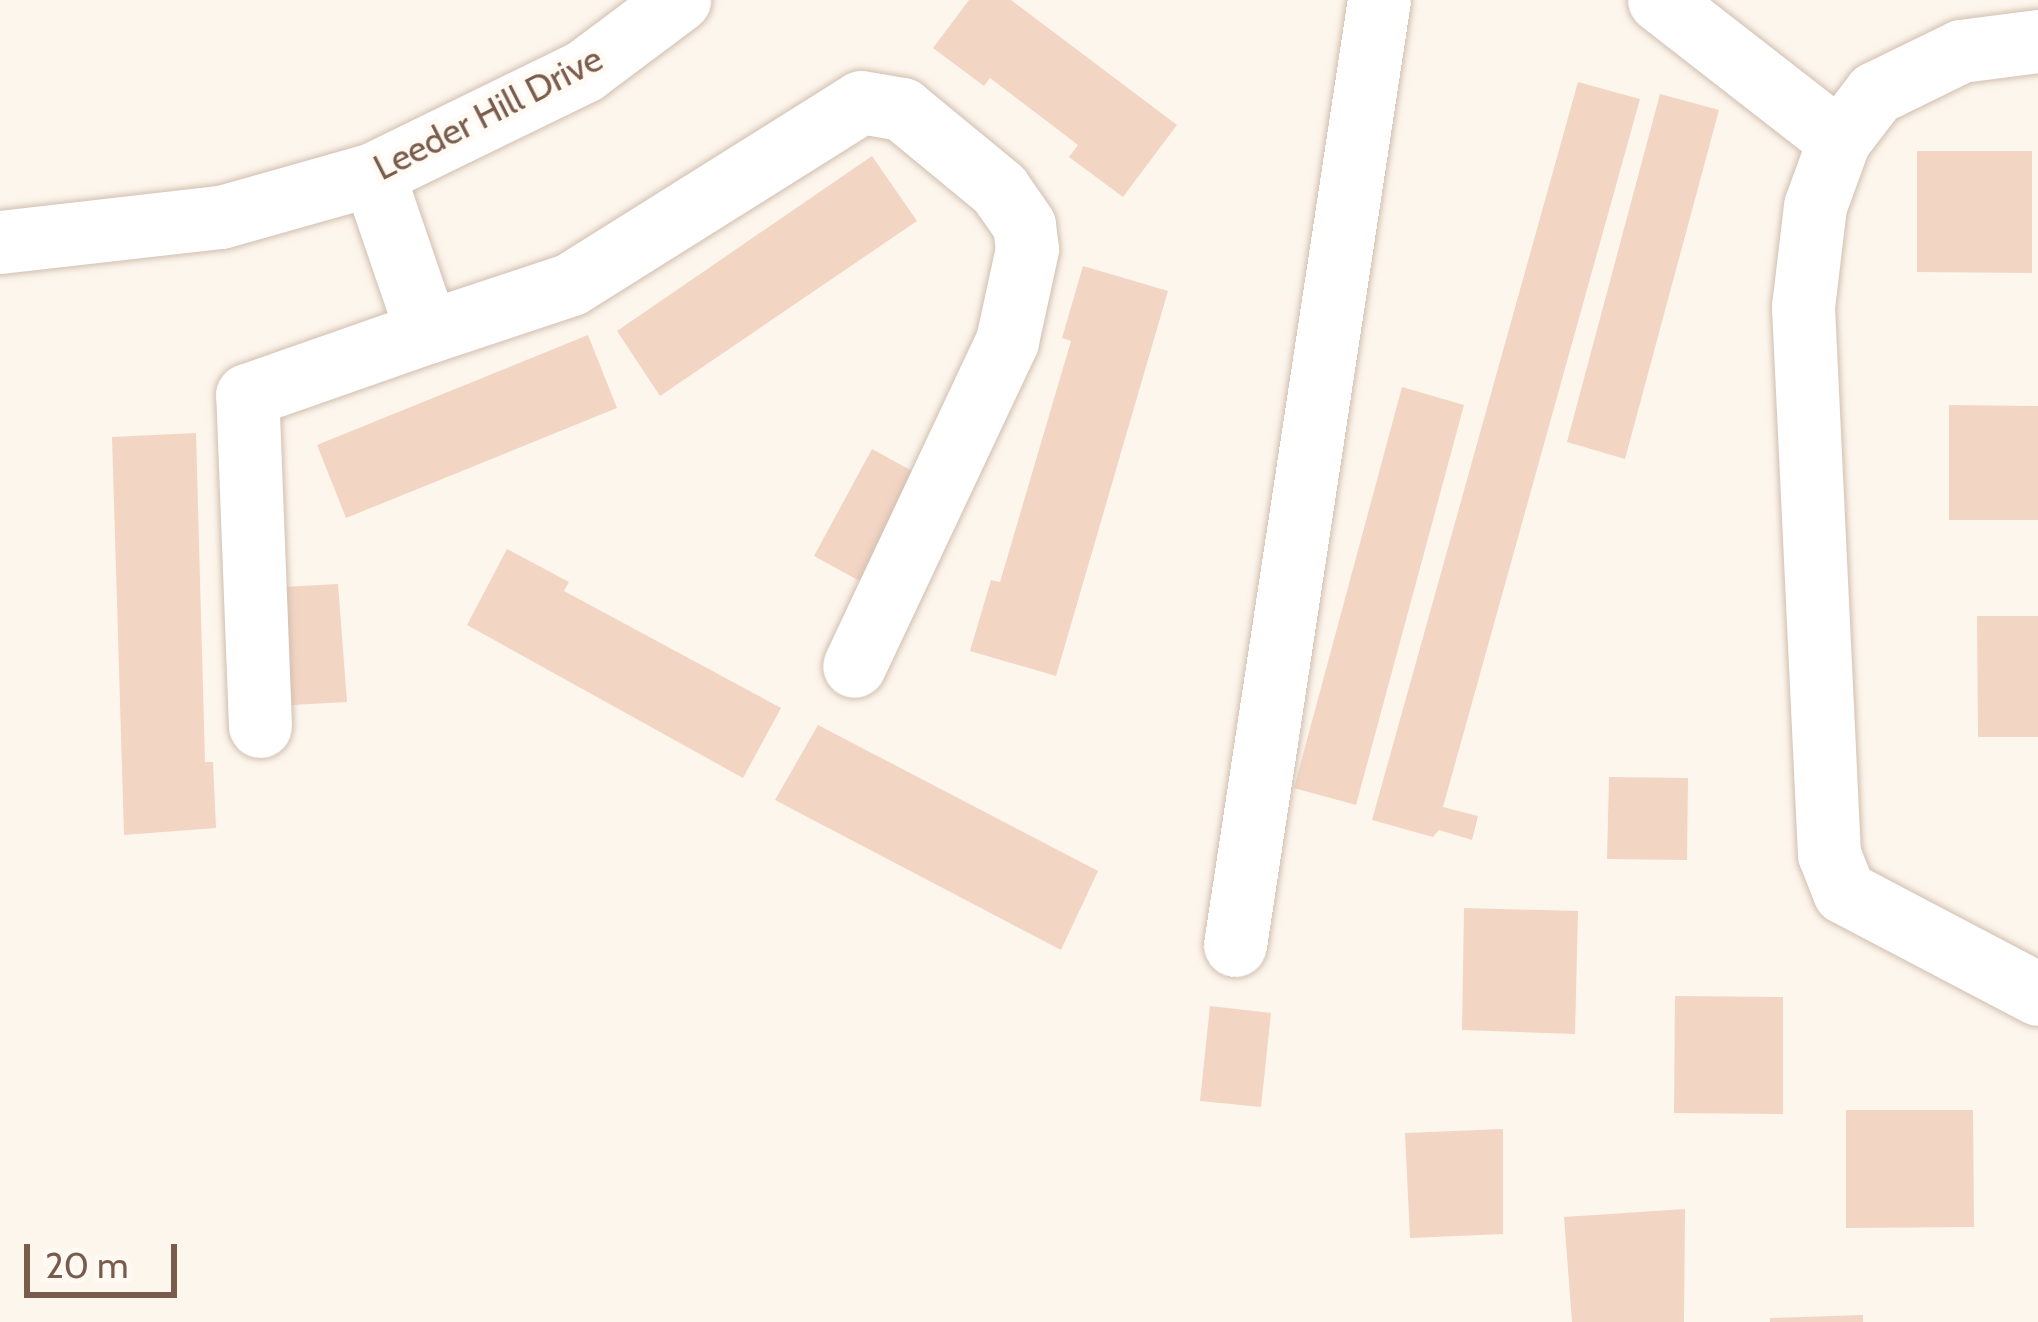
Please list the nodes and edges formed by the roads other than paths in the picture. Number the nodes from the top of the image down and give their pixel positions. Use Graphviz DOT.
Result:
graph roads {
  1 [pos="679,0"];
  2 [pos="1379,0"];
  3 [pos="1659,0"];
  4 [pos="2038,41"];
  5 [pos="1839,140"];
  6 [pos="373,174"];
  7 [pos="0,242"];
  8 [pos="427,332"];
  9 [pos="854,666"];
  10 [pos="260,727"];
  11 [pos="1235,945"];
  12 [pos="2038,994"];
  1 -- 6 [label="street, Leeder Hill Drive"];
  2 -- 11 [label="street"];
  3 -- 5 [label="street"];
  4 -- 5 [label="street"];
  5 -- 12 [label="street"];
  6 -- 7 [label="street, Leeder Hill Drive"];
  6 -- 8 [label="street"];
  8 -- 9 [label="street"];
  8 -- 10 [label="street"];
}
